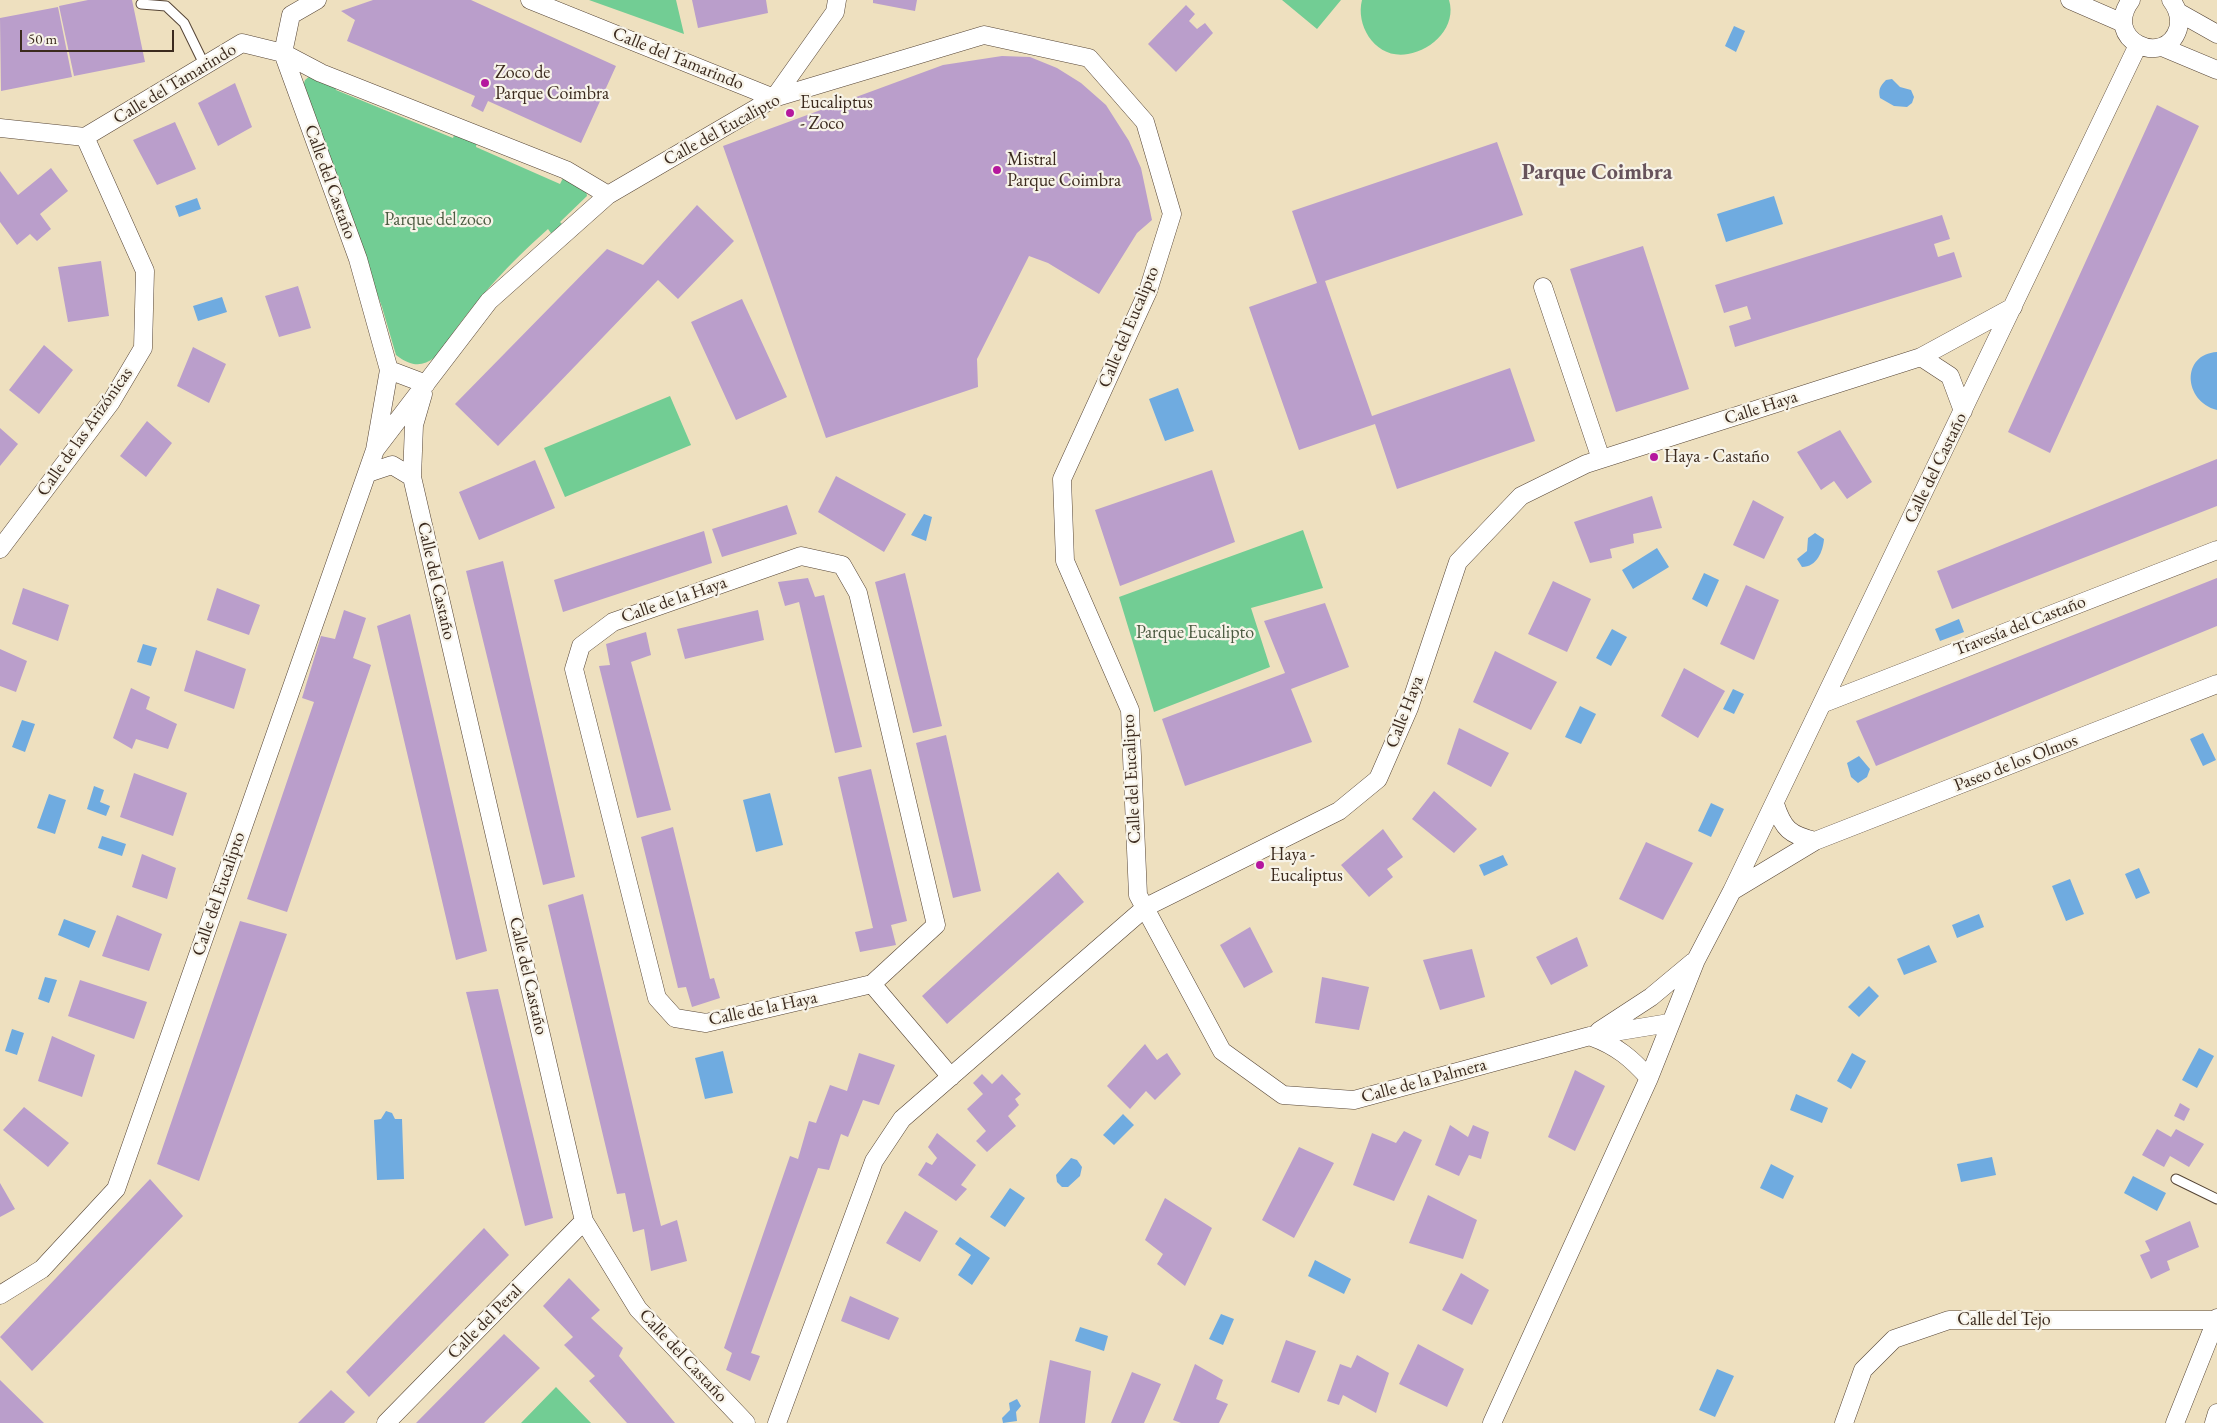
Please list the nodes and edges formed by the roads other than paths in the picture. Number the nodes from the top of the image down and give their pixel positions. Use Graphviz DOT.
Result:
graph roads {
  1 [pos="317,0"];
  2 [pos="530,0"];
  3 [pos="837,0"];
  4 [pos="2070,0"];
  5 [pos="2131,0"];
  6 [pos="141,4"];
  7 [pos="2175,6"];
  8 [pos="2123,24"];
  9 [pos="2217,34"];
  10 [pos="2138,46"];
  11 [pos="2162,46"];
  12 [pos="283,53"];
  13 [pos="204,66"];
  14 [pos="2217,70"];
  15 [pos="774,98"];
  16 [pos="0,128"];
  17 [pos="85,137"];
  18 [pos="608,195"];
  19 [pos="1543,287"];
  20 [pos="2013,307"];
  21 [pos="1922,357"];
  22 [pos="389,370"];
  23 [pos="426,384"];
  24 [pos="1963,411"];
  25 [pos="375,450"];
  26 [pos="1601,459"];
  27 [pos="368,472"];
  28 [pos="412,477"];
  29 [pos="0,549"];
  30 [pos="2217,550"];
  31 [pos="2217,684"];
  32 [pos="1824,703"];
  33 [pos="1774,804"];
  34 [pos="1815,841"];
  35 [pos="1732,891"];
  36 [pos="1146,907"];
  37 [pos="1696,960"];
  38 [pos="872,984"];
  39 [pos="1669,1023"];
  40 [pos="1590,1036"];
  41 [pos="951,1077"];
  42 [pos="1649,1078"];
  43 [pos="2176,1179"];
  44 [pos="2217,1199"];
  45 [pos="584,1221"];
  46 [pos="0,1295"];
  47 [pos="2217,1319"];
  48 [pos="2217,1413"];
  49 [pos="386,1423"];
  50 [pos="746,1423"];
  51 [pos="777,1423"];
  52 [pos="1492,1423"];
  53 [pos="1844,1423"];
  54 [pos="2175,1423"];
  55 [pos="2214,1423"];
  1 -- 12 [label="street"];
  2 -- 15 [label="street, Calle del Tamarindo"];
  3 -- 15 [label="street"];
  4 -- 8 [label="street"];
  5 -- 8 [label="street"];
  6 -- 13 [label="lane"];
  7 -- 9 [label="street"];
  7 -- 11 [label="street"];
  8 -- 10 [label="street"];
  10 -- 11 [label="street"];
  10 -- 20 [label="street, Calle del Castaño"];
  11 -- 14 [label="street"];
  12 -- 13 [label="street, Calle del Tamarindo"];
  12 -- 18 [label="street"];
  12 -- 22 [label="street, Calle del Castaño"];
  13 -- 17 [label="street, Calle del Tamarindo"];
  15 -- 18 [label="street, Calle del Eucalipto"];
  15 -- 36 [label="street, Calle del Eucalipto"];
  16 -- 17 [label="street"];
  17 -- 29 [label="street, Calle de las Arizónicas"];
  18 -- 23 [label="street, Calle del Eucalipto"];
  19 -- 26 [label="street"];
  20 -- 21 [label="street, Calle Haya"];
  20 -- 24 [label="street, Calle del Castaño"];
  21 -- 24 [label="street"];
  21 -- 26 [label="street, Calle Haya"];
  22 -- 23 [label="street"];
  22 -- 25 [label="street, Calle del Castaño"];
  23 -- 25 [label="street, Calle del Eucalipto"];
  23 -- 28 [label="street, Calle del Castaño"];
  24 -- 32 [label="street, Calle del Castaño"];
  25 -- 27 [label="street, Calle del Eucalipto"];
  26 -- 36 [label="street, Calle Haya"];
  27 -- 28 [label="street"];
  27 -- 46 [label="street, Calle del Eucalipto"];
  28 -- 45 [label="street, Calle del Castaño"];
  30 -- 32 [label="street, Travesía del Castaño"];
  31 -- 34 [label="street, Paseo de los Olmos"];
  32 -- 33 [label="street, Calle del Castaño"];
  33 -- 34 [label="street"];
  33 -- 35 [label="street, Calle del Castaño"];
  34 -- 35 [label="street, Paseo de los Olmos"];
  35 -- 37 [label="street"];
  36 -- 40 [label="street, Calle de la Palmera"];
  36 -- 41 [label="street"];
  37 -- 39 [label="street"];
  37 -- 40 [label="street"];
  38 -- 38 [label="street, Calle de la Haya"];
  38 -- 41 [label="street"];
  39 -- 40 [label="street, Calle de la Palmera"];
  39 -- 42 [label="street"];
  40 -- 42 [label="street"];
  41 -- 51 [label="street"];
  42 -- 52 [label="street"];
  43 -- 44 [label="lane"];
  45 -- 49 [label="street, Calle del Peral"];
  45 -- 50 [label="street, Calle del Castaño"];
  47 -- 53 [label="street, Calle del Tejo"];
  47 -- 54 [label="street"];
  48 -- 55 [label="street"];
}
